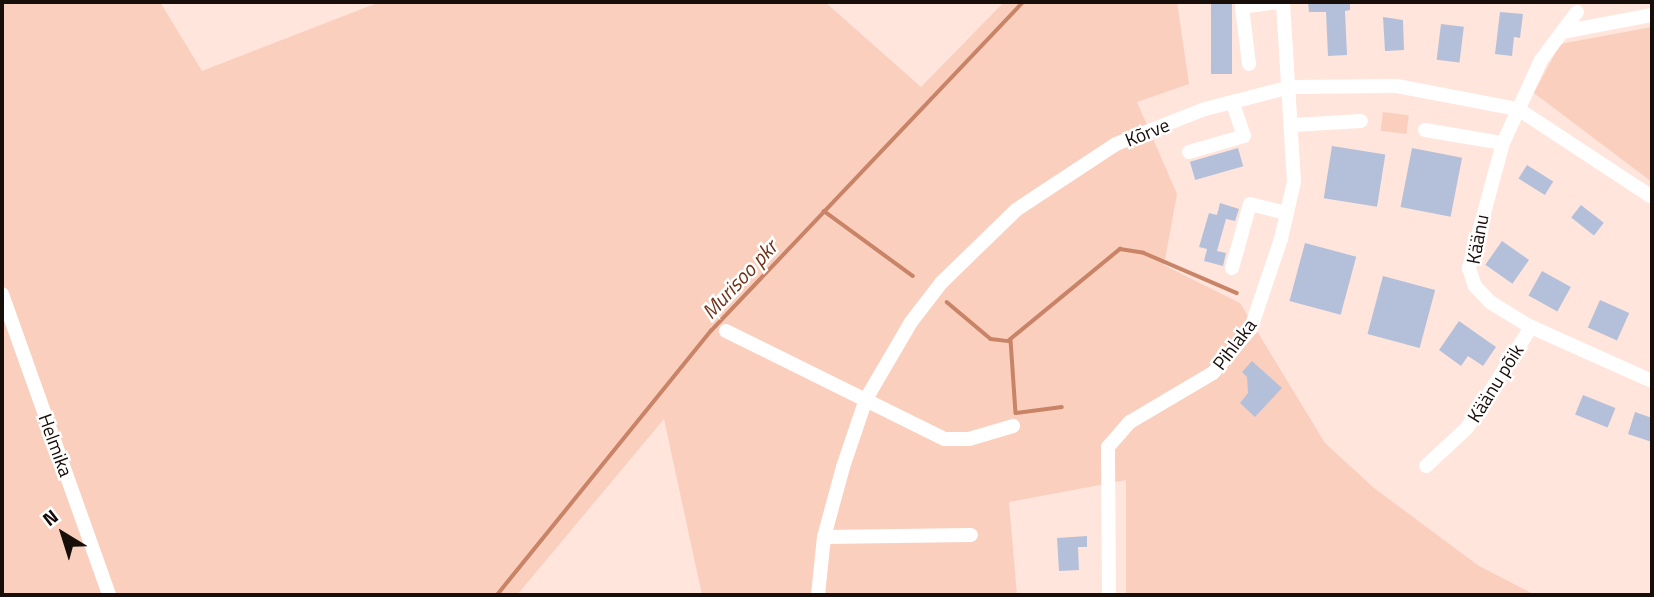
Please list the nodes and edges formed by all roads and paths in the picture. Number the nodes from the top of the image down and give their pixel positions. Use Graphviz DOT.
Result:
graph roads {
  1 [pos="1280,2"];
  2 [pos="1577,12"];
  3 [pos="1652,15"];
  4 [pos="1562,32"];
  5 [pos="1249,64"];
  6 [pos="1290,87"];
  7 [pos="1232,102"];
  8 [pos="1518,109"];
  9 [pos="1361,121"];
  10 [pos="1293,125"];
  11 [pos="1425,130"];
  12 [pos="1503,143"];
  13 [pos="1189,152"];
  14 [pos="1652,197"];
  15 [pos="1287,213"];
  16 [pos="1232,268"];
  17 [pos="2,294"];
  18 [pos="1531,327"];
  19 [pos="726,331"];
  20 [pos="1652,381"];
  21 [pos="866,399"];
  22 [pos="1013,426"];
  23 [pos="1426,466"];
  24 [pos="971,535"];
  25 [pos="824,537"];
  26 [pos="109,595"];
  27 [pos="818,595"];
  28 [pos="1109,595"];
  1 -- 5 [label="street"];
  1 -- 6 [label="street, Pihlaka"];
  2 -- 4 [label="street, Käänu"];
  3 -- 4 [label="street"];
  4 -- 8 [label="street, Käänu"];
  6 -- 7 [label="street, Kõrve"];
  6 -- 8 [label="street, Kõrve"];
  6 -- 10 [label="street, Pihlaka"];
  7 -- 13 [label="street"];
  7 -- 21 [label="street, Kõrve"];
  8 -- 12 [label="street, Käänu"];
  8 -- 14 [label="street, Kõrve"];
  9 -- 10 [label="street"];
  10 -- 15 [label="street, Pihlaka"];
  11 -- 12 [label="street"];
  12 -- 18 [label="street, Käänu"];
  15 -- 16 [label="street"];
  15 -- 28 [label="street, Pihlaka"];
  17 -- 26 [label="street, Helmika"];
  18 -- 20 [label="street, Käänu"];
  18 -- 23 [label="street, Käänu põik"];
  19 -- 21 [label="street"];
  21 -- 22 [label="street"];
  21 -- 25 [label="street, Kõrve"];
  24 -- 25 [label="street"];
  25 -- 27 [label="street, Kõrve"];
}
